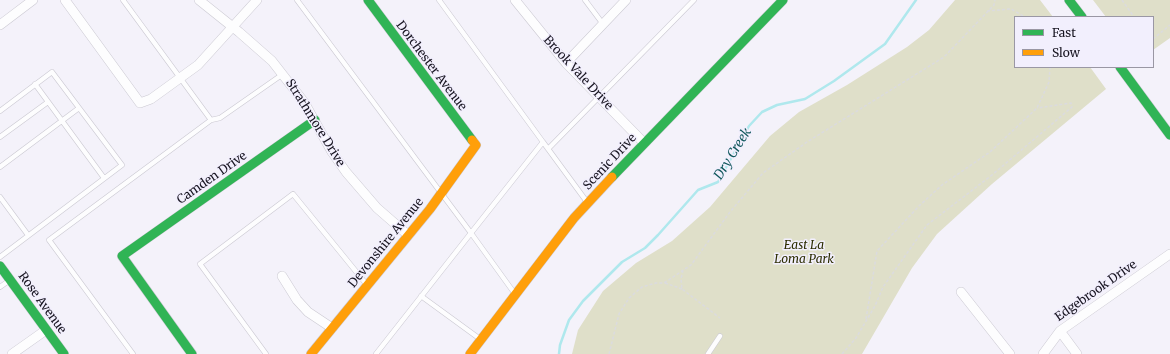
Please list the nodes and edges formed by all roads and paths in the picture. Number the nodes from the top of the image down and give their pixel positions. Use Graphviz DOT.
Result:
graph roads {
  1 [pos="33,0"];
  2 [pos="65,0"];
  3 [pos="123,0"];
  4 [pos="199,0"];
  5 [pos="257,0"];
  6 [pos="297,0"];
  7 [pos="368,0"];
  8 [pos="439,0"];
  9 [pos="516,0"];
  10 [pos="585,0"];
  11 [pos="626,0"];
  12 [pos="694,0"];
  13 [pos="995,0"];
  14 [pos="1069,0"];
  15 [pos="1122,0"];
  16 [pos="777,2"];
  17 [pos="987,11"];
  18 [pos="1023,16"];
  19 [pos="1081,16"];
  20 [pos="1133,16"];
  21 [pos="603,24"];
  22 [pos="0,25"];
  23 [pos="1170,25"];
  24 [pos="233,27"];
  25 [pos="1154,38"];
  26 [pos="566,63"];
  27 [pos="1050,68"];
  28 [pos="1121,68"];
  29 [pos="283,74"];
  30 [pos="180,79"];
  31 [pos="35,84"];
  32 [pos="601,98"];
  33 [pos="48,102"];
  34 [pos="79,108"];
  35 [pos="1037,108"];
  36 [pos="0,111"];
  37 [pos="62,120"];
  38 [pos="211,120"];
  39 [pos="315,120"];
  40 [pos="1170,134"];
  41 [pos="0,137"];
  42 [pos="543,142"];
  43 [pos="644,143"];
  44 [pos="476,145"];
  45 [pos="548,149"];
  46 [pos="0,167"];
  47 [pos="104,178"];
  48 [pos="442,194"];
  49 [pos="0,197"];
  50 [pos="588,203"];
  51 [pos="471,233"];
  52 [pos="408,234"];
  53 [pos="28,235"];
  54 [pos="1170,254"];
  55 [pos="0,257"];
  56 [pos="0,266"];
  57 [pos="683,270"];
  58 [pos="282,276"];
  59 [pos="10,280"];
  60 [pos="664,283"];
  61 [pos="367,286"];
  62 [pos="0,287"];
  63 [pos="682,288"];
  64 [pos="961,292"];
  65 [pos="515,294"];
  66 [pos="422,296"];
  67 [pos="720,318"];
  68 [pos="866,322"];
  69 [pos="332,328"];
  70 [pos="46,330"];
  71 [pos="1060,331"];
  72 [pos="720,336"];
  73 [pos="481,339"];
  74 [pos="12,354"];
  75 [pos="64,354"];
  76 [pos="133,354"];
  77 [pos="192,354"];
  78 [pos="266,354"];
  79 [pos="311,354"];
  80 [pos="376,354"];
  81 [pos="470,354"];
  82 [pos="609,354"];
  83 [pos="708,354"];
  84 [pos="842,354"];
  85 [pos="1010,354"];
  86 [pos="1042,354"];
  87 [pos="1077,354"];
  1 -- 22 [label="street"];
  2 -- 30 [label="street"];
  3 -- 30 [label="lane"];
  4 -- 24 [label="street, Strathmore Drive"];
  5 -- 24 [label="street"];
  6 -- 48 [label="lane"];
  7 -- 44 [label="street, Dorchester Avenue"];
  8 -- 42 [label="lane"];
  9 -- 26 [label="street, Brook Vale Drive"];
  10 -- 21 [label="lane"];
  11 -- 21 [label="street"];
  12 -- 32 [label="lane"];
  13 -- 17 [label="path"];
  14 -- 19 [label="street"];
  15 -- 20 [label="path"];
  16 -- 43 [label="street, Scenic Drive"];
  17 -- 18 [label="path"];
  17 -- 57 [label="path"];
  21 -- 26 [label="street"];
  23 -- 25 [label="path"];
  24 -- 29 [label="street, Strathmore Drive"];
  24 -- 30 [label="street"];
  26 -- 32 [label="street, Brook Vale Drive"];
  27 -- 35 [label="path"];
  28 -- 40 [label="street"];
  29 -- 38 [label="lane"];
  29 -- 39 [label="street, Strathmore Drive"];
  30 -- 38 [label="lane"];
  31 -- 33 [label="lane"];
  31 -- 34 [label="lane"];
  31 -- 36 [label="lane"];
  32 -- 43 [label="street, Brook Vale Drive"];
  32 -- 45 [label="lane"];
  33 -- 37 [label="lane"];
  33 -- 41 [label="lane"];
  34 -- 37 [label="lane"];
  34 -- 47 [label="lane"];
  35 -- 68 [label="path"];
  35 -- 68 [label="path"];
  37 -- 46 [label="lane"];
  37 -- 47 [label="lane"];
  38 -- 76 [label="lane"];
  39 -- 52 [label="street, Strathmore Drive"];
  39 -- 77 [label="street, Camden Drive"];
  42 -- 45 [label="lane"];
  42 -- 51 [label="lane"];
  43 -- 50 [label="street, Scenic Drive"];
  44 -- 48 [label="street, Devonshire Avenue"];
  45 -- 50 [label="lane"];
  47 -- 53 [label="lane"];
  48 -- 51 [label="lane"];
  48 -- 52 [label="street, Devonshire Avenue"];
  49 -- 53 [label="lane"];
  50 -- 65 [label="street, Scenic Drive"];
  51 -- 65 [label="lane"];
  51 -- 66 [label="lane"];
  52 -- 61 [label="street, Devonshire Avenue"];
  53 -- 55 [label="lane"];
  54 -- 71 [label="street, Edgebrook Drive"];
  56 -- 59 [label="street, Rose Avenue"];
  57 -- 60 [label="path"];
  57 -- 63 [label="path"];
  58 -- 69 [label="street"];
  59 -- 62 [label="lane"];
  59 -- 70 [label="street, Rose Avenue"];
  60 -- 63 [label="path"];
  60 -- 82 [label="path"];
  61 -- 69 [label="street, Devonshire Avenue"];
  61 -- 78 [label="lane"];
  63 -- 67 [label="path"];
  64 -- 85 [label="street"];
  65 -- 73 [label="street, Scenic Drive"];
  66 -- 73 [label="lane"];
  66 -- 80 [label="lane"];
  68 -- 84 [label="path"];
  69 -- 79 [label="street, Devonshire Avenue"];
  70 -- 74 [label="street"];
  70 -- 75 [label="street, Rose Avenue"];
  71 -- 86 [label="street, Edgebrook Drive"];
  71 -- 87 [label="street"];
  72 -- 83 [label="lane"];
  73 -- 81 [label="street, Scenic Drive"];
}
